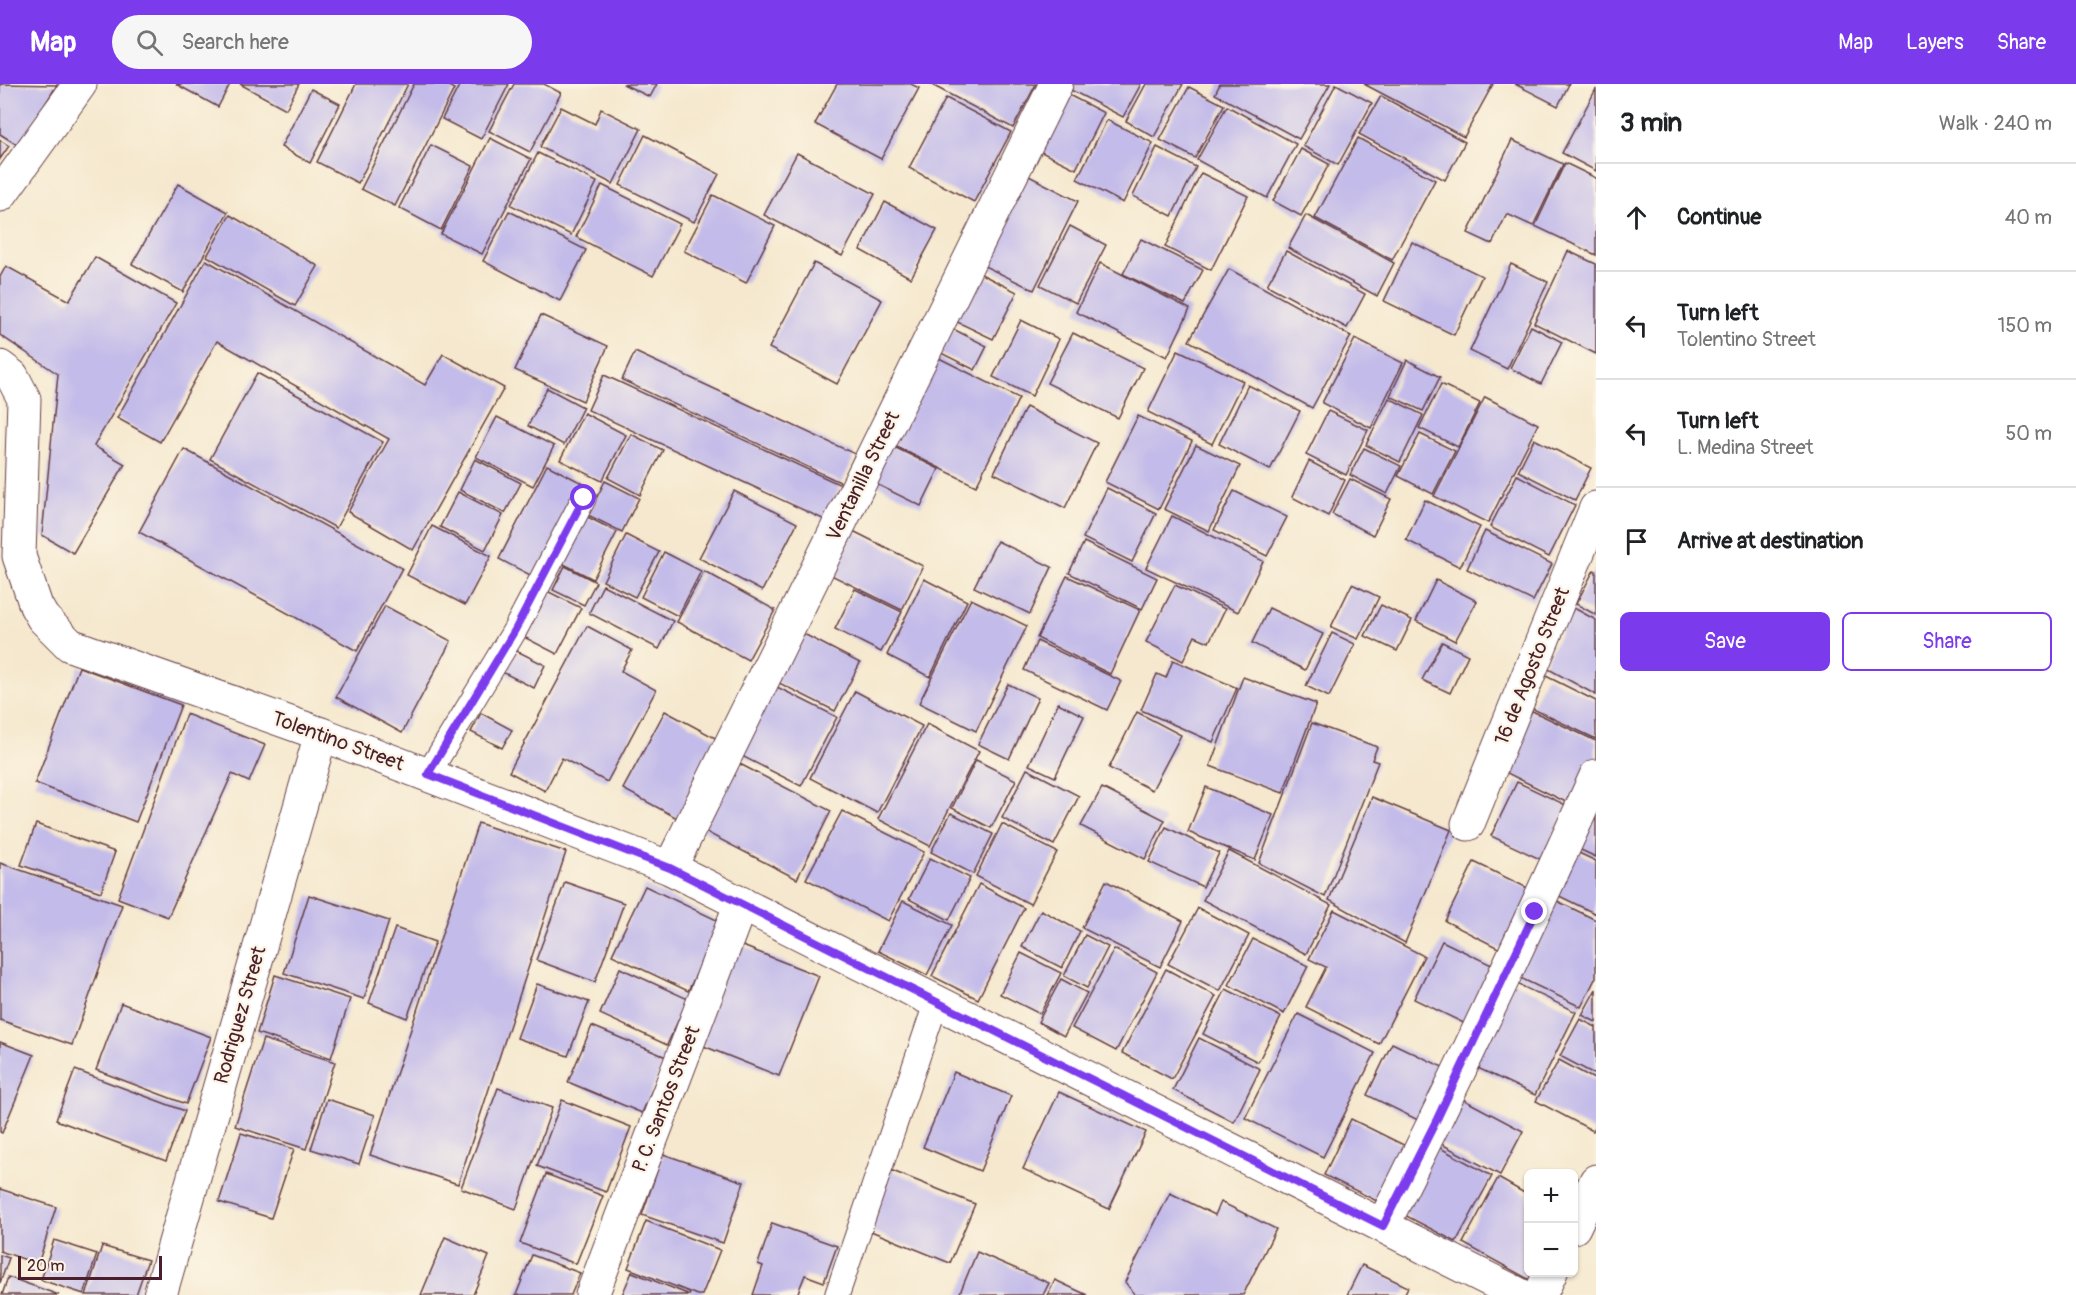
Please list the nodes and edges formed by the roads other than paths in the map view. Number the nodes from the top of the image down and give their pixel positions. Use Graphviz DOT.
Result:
graph roads {
  1 [pos="80,84"];
  2 [pos="1056,84"];
  3 [pos="0,195"];
  4 [pos="0,367"];
  5 [pos="584,498"];
  6 [pos="1596,508"];
  7 [pos="321,734"];
  8 [pos="428,774"];
  9 [pos="1596,776"];
  10 [pos="1468,824"];
  11 [pos="670,868"];
  12 [pos="741,903"];
  13 [pos="936,1003"];
  14 [pos="1596,1181"];
  15 [pos="1576,1223"];
  16 [pos="1383,1226"];
  17 [pos="1549,1277"];
  18 [pos="160,1295"];
  19 [pos="592,1295"];
  20 [pos="837,1295"];
  21 [pos="1520,1295"];
  22 [pos="1540,1295"];
  1 -- 3 [label="street"];
  2 -- 11 [label="street, Ventanilla Street"];
  4 -- 7 [label="street, Tolentino Street"];
  5 -- 8 [label="lane"];
  6 -- 10 [label="street, 16 de Agosto Street"];
  7 -- 8 [label="street, Tolentino Street"];
  7 -- 18 [label="street, Rodriguez Street"];
  8 -- 11 [label="street, Tolentino Street"];
  9 -- 16 [label="street"];
  11 -- 12 [label="street, Tolentino Street"];
  12 -- 13 [label="street, Tolentino Street"];
  12 -- 19 [label="street, P. C. Santos Street"];
  13 -- 16 [label="street, Tolentino Street"];
  13 -- 20 [label="lane"];
  14 -- 15 [label="street"];
  16 -- 21 [label="street, Tolentino Street"];
  17 -- 22 [label="street"];
}
